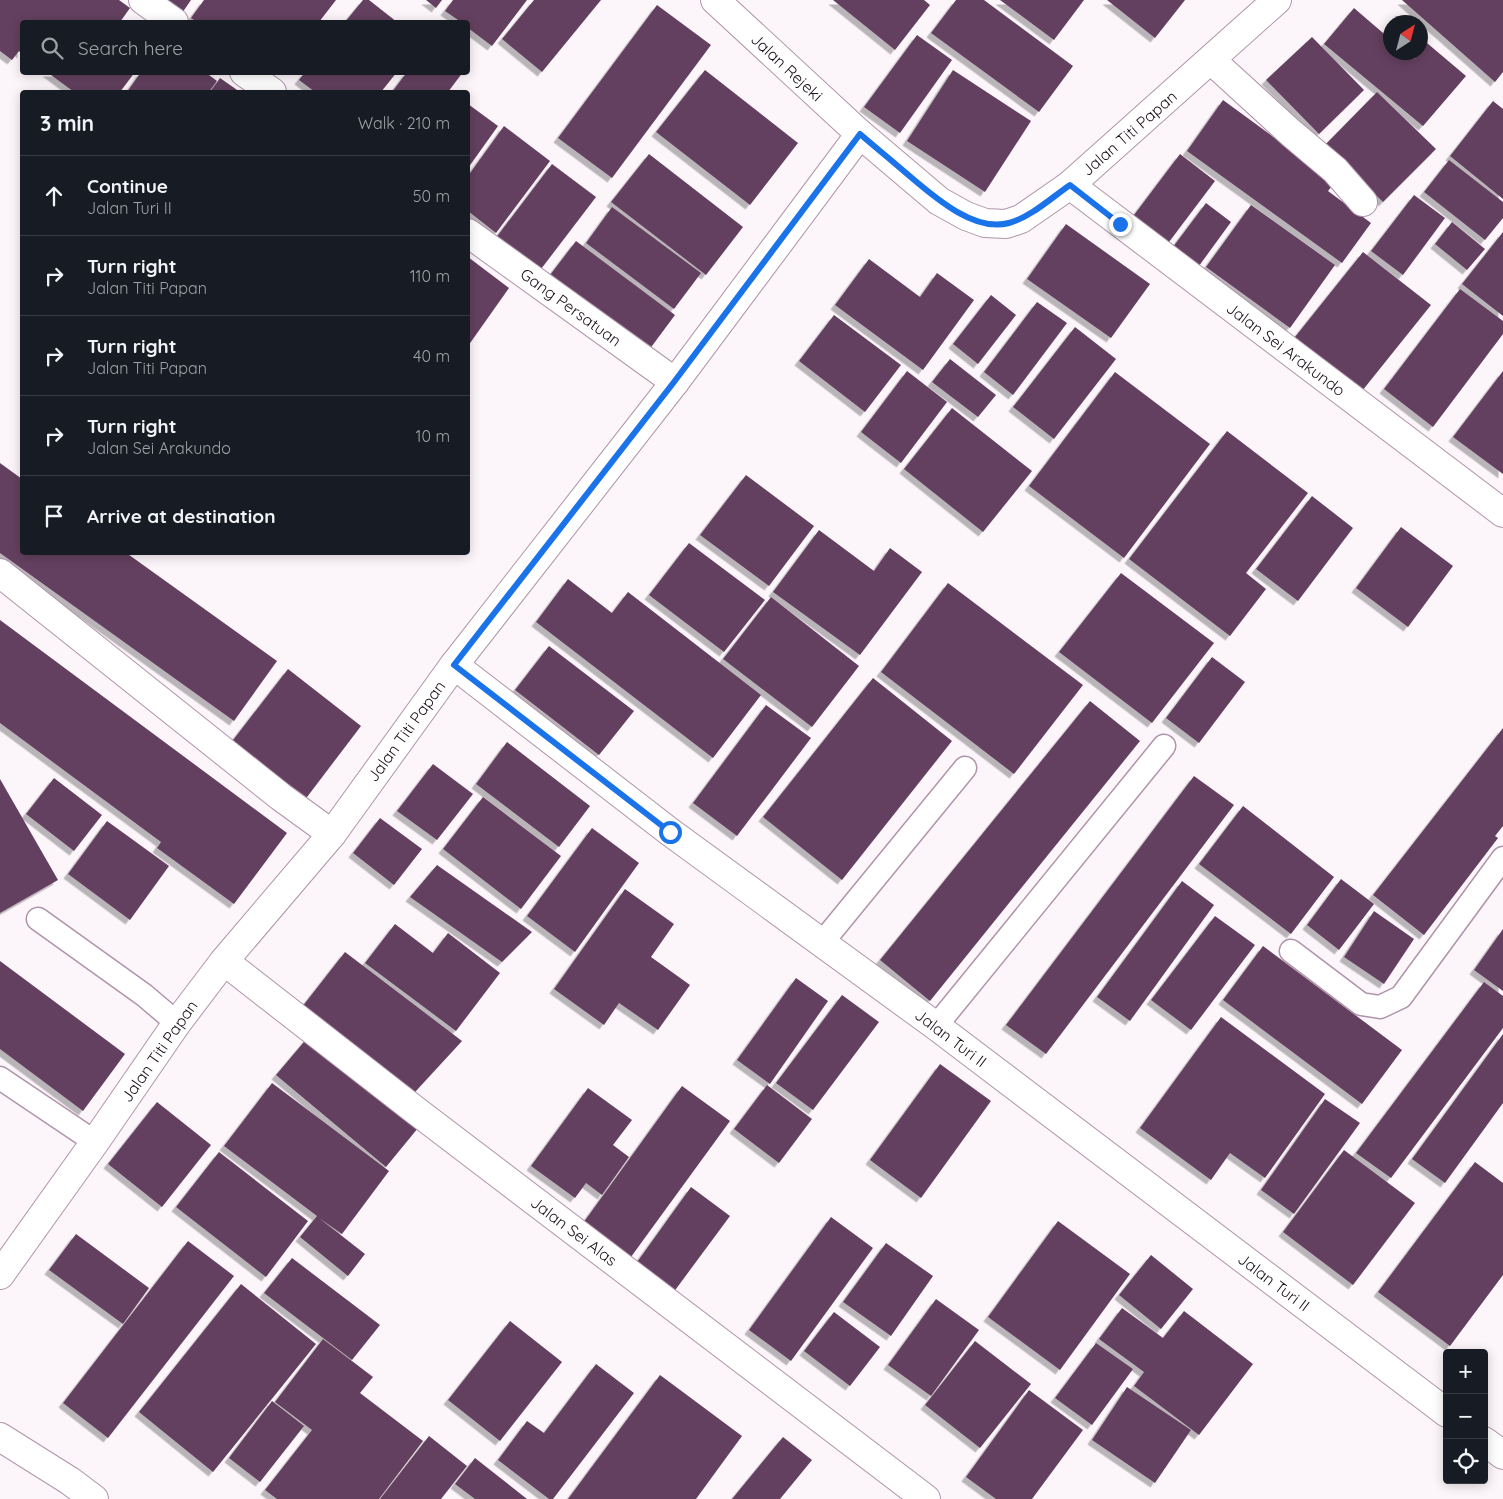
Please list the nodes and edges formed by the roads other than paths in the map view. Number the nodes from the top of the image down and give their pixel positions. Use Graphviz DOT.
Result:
graph roads {
  1 [pos="143,0"];
  2 [pos="715,0"];
  3 [pos="1277,0"];
  4 [pos="171,20"];
  5 [pos="1211,60"];
  6 [pos="248,75"];
  7 [pos="269,90"];
  8 [pos="860,134"];
  9 [pos="1070,185"];
  10 [pos="1363,202"];
  11 [pos="470,234"];
  12 [pos="674,382"];
  13 [pos="1503,513"];
  14 [pos="0,573"];
  15 [pos="454,665"];
  16 [pos="1164,746"];
  17 [pos="966,768"];
  18 [pos="332,834"];
  19 [pos="1503,858"];
  20 [pos="38,919"];
  21 [pos="821,944"];
  22 [pos="1291,951"];
  23 [pos="224,960"];
  24 [pos="177,1023"];
  25 [pos="936,1026"];
  26 [pos="0,1078"];
  27 [pos="95,1142"];
  28 [pos="0,1275"];
  29 [pos="1443,1410"];
  30 [pos="0,1437"];
  31 [pos="1488,1444"];
  32 [pos="1503,1455"];
  33 [pos="94,1499"];
  34 [pos="926,1499"];
  1 -- 4 [label="street"];
  2 -- 8 [label="street, Jalan Rejeki"];
  3 -- 5 [label="street, Jalan Titi Papan"];
  5 -- 9 [label="street, Jalan Titi Papan"];
  5 -- 10 [label="street"];
  6 -- 7 [label="street"];
  8 -- 9 [label="street, Jalan Titi Papan"];
  8 -- 12 [label="street, Jalan Titi Papan"];
  9 -- 13 [label="street, Jalan Sei Arakundo"];
  11 -- 12 [label="street, Gang Persatuan"];
  12 -- 15 [label="street, Jalan Titi Papan"];
  14 -- 18 [label="street"];
  15 -- 18 [label="street, Jalan Titi Papan"];
  15 -- 21 [label="street, Jalan Turi II"];
  16 -- 25 [label="lane"];
  17 -- 21 [label="lane"];
  18 -- 23 [label="street, Jalan Titi Papan"];
  19 -- 22 [label="lane"];
  20 -- 24 [label="lane"];
  21 -- 25 [label="street, Jalan Turi II"];
  23 -- 24 [label="street, Jalan Titi Papan"];
  23 -- 34 [label="street, Jalan Sei Alas"];
  24 -- 27 [label="street, Jalan Titi Papan"];
  25 -- 29 [label="street, Jalan Turi II"];
  26 -- 27 [label="lane"];
  27 -- 28 [label="street, Jalan Titi Papan"];
  30 -- 33 [label="street"];
  31 -- 32 [label="street"];
}
